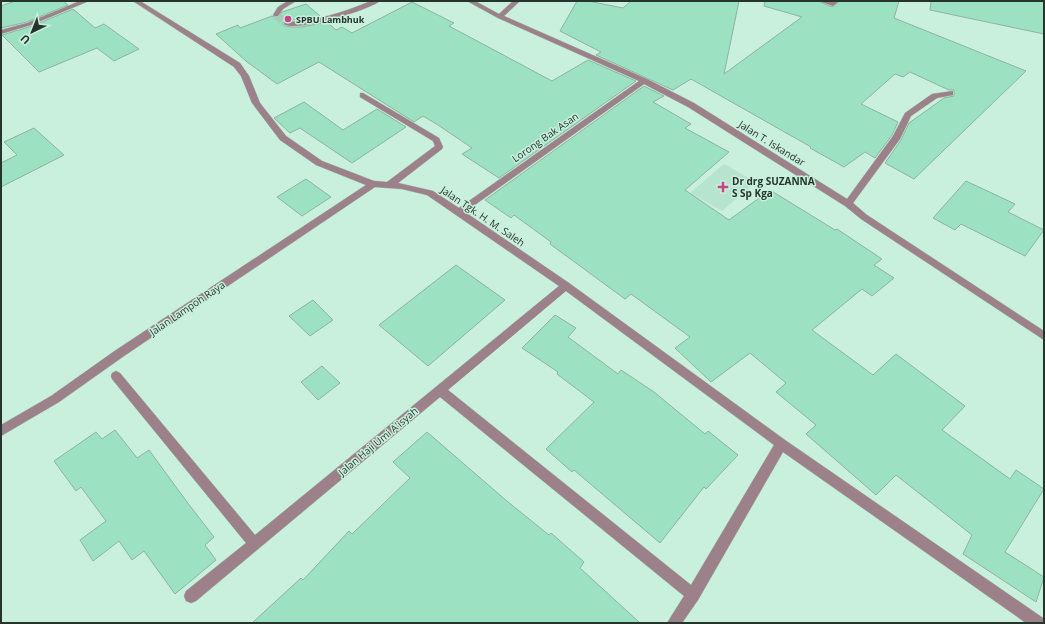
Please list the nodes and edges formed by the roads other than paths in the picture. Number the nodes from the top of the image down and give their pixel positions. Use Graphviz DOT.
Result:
graph roads {
  1 [pos="86,1"];
  2 [pos="136,1"];
  3 [pos="293,1"];
  4 [pos="376,1"];
  5 [pos="470,1"];
  6 [pos="517,1"];
  7 [pos="822,1"];
  8 [pos="836,1"];
  9 [pos="276,15"];
  10 [pos="500,17"];
  11 [pos="287,24"];
  12 [pos="1,32"];
  13 [pos="644,81"];
  14 [pos="950,92"];
  15 [pos="363,95"];
  16 [pos="373,184"];
  17 [pos="389,185"];
  18 [pos="848,204"];
  19 [pos="459,212"];
  20 [pos="566,286"];
  21 [pos="1044,336"];
  22 [pos="116,376"];
  23 [pos="439,390"];
  24 [pos="1,431"];
  25 [pos="781,444"];
  26 [pos="254,543"];
  27 [pos="693,595"];
  28 [pos="191,596"];
  29 [pos="674,623"];
  30 [pos="1038,623"];
  1 -- 12 [label="street"];
  2 -- 16 [label="street, Jalan Tgk. H. M. Saleh"];
  3 -- 9 [label="street"];
  4 -- 11 [label="street"];
  5 -- 10 [label="street, Jalan T. Iskandar"];
  6 -- 10 [label="street"];
  7 -- 8 [label="street"];
  10 -- 13 [label="street, Jalan T. Iskandar"];
  13 -- 18 [label="street, Jalan T. Iskandar"];
  13 -- 19 [label="street, Lorong Bak Asan"];
  14 -- 18 [label="street"];
  15 -- 17 [label="street"];
  16 -- 17 [label="street, Jalan Tgk. H. M. Saleh"];
  16 -- 24 [label="street, Jalan Lampoh Raya"];
  17 -- 19 [label="street, Jalan Tgk. H. M. Saleh"];
  18 -- 21 [label="street, Jalan T. Iskandar"];
  19 -- 20 [label="street, Jalan Tgk. H. M. Saleh"];
  20 -- 23 [label="street, Jalan Haji Umi A'isyah"];
  20 -- 25 [label="street, Jalan Tgk. H. M. Saleh"];
  22 -- 26 [label="street"];
  23 -- 26 [label="street, Jalan Haji Umi A'isyah"];
  23 -- 27 [label="street"];
  25 -- 27 [label="street"];
  25 -- 30 [label="street, Jalan Tgk. H. M. Saleh"];
  26 -- 28 [label="street, Jalan Haji Umi A'isyah"];
  27 -- 29 [label="street"];
}
